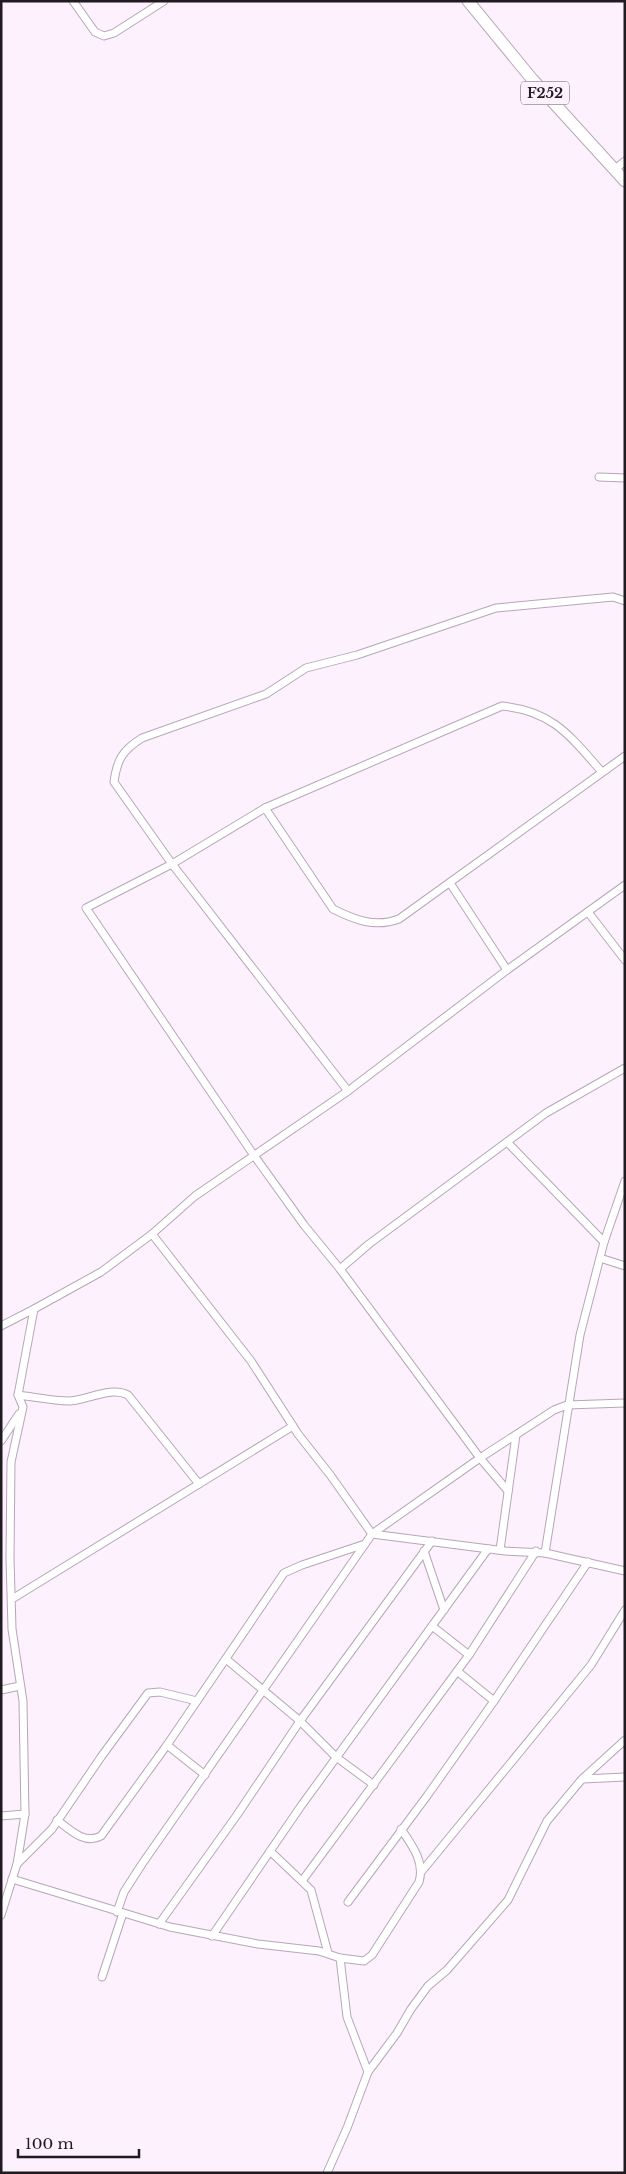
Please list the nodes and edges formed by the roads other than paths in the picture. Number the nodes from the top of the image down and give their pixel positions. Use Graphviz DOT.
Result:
graph roads {
  1 [pos="73,1"];
  2 [pos="164,1"];
  3 [pos="468,1"];
  4 [pos="625,161"];
  5 [pos="614,170"];
  6 [pos="625,181"];
  7 [pos="599,477"];
  8 [pos="625,478"];
  9 [pos="625,601"];
  10 [pos="625,756"];
  11 [pos="602,772"];
  12 [pos="265,808"];
  13 [pos="172,864"];
  14 [pos="450,882"];
  15 [pos="625,885"];
  16 [pos="588,912"];
  17 [pos="625,960"];
  18 [pos="507,970"];
  19 [pos="625,1068"];
  20 [pos="348,1090"];
  21 [pos="507,1142"];
  22 [pos="253,1154"];
  23 [pos="624,1185"];
  24 [pos="152,1234"];
  25 [pos="604,1242"];
  26 [pos="600,1258"];
  27 [pos="625,1266"];
  28 [pos="340,1269"];
  29 [pos="34,1309"];
  30 [pos="1,1326"];
  31 [pos="18,1395"];
  32 [pos="625,1403"];
  33 [pos="567,1405"];
  34 [pos="23,1407"];
  35 [pos="293,1426"];
  36 [pos="516,1435"];
  37 [pos="1,1441"];
  38 [pos="480,1458"];
  39 [pos="199,1484"];
  40 [pos="508,1490"];
  41 [pos="372,1534"];
  42 [pos="432,1542"];
  43 [pos="366,1544"];
  44 [pos="488,1549"];
  45 [pos="500,1550"];
  46 [pos="424,1551"];
  47 [pos="536,1551"];
  48 [pos="545,1553"];
  49 [pos="588,1562"];
  50 [pos="625,1571"];
  51 [pos="12,1599"];
  52 [pos="444,1610"];
  53 [pos="625,1610"];
  54 [pos="432,1626"];
  55 [pos="468,1655"];
  56 [pos="226,1659"];
  57 [pos="457,1671"];
  58 [pos="20,1686"];
  59 [pos="1,1690"];
  60 [pos="264,1690"];
  61 [pos="197,1701"];
  62 [pos="494,1701"];
  63 [pos="300,1722"];
  64 [pos="625,1740"];
  65 [pos="167,1745"];
  66 [pos="336,1757"];
  67 [pos="205,1774"];
  68 [pos="625,1777"];
  69 [pos="582,1779"];
  70 [pos="374,1785"];
  71 [pos="25,1814"];
  72 [pos="1,1816"];
  73 [pos="57,1820"];
  74 [pos="401,1829"];
  75 [pos="270,1851"];
  76 [pos="17,1864"];
  77 [pos="422,1871"];
  78 [pos="12,1879"];
  79 [pos="302,1881"];
  80 [pos="348,1902"];
  81 [pos="3,1906"];
  82 [pos="120,1912"];
  83 [pos="1,1915"];
  84 [pos="159,1924"];
  85 [pos="212,1936"];
  86 [pos="328,1953"];
  87 [pos="340,1958"];
  88 [pos="102,1977"];
  89 [pos="368,2072"];
  90 [pos="327,2173"];
  1 -- 2 [label="street"];
  3 -- 5 [label="main road, F252"];
  4 -- 5 [label="street"];
  5 -- 6 [label="main road, F252"];
  7 -- 8 [label="street"];
  9 -- 13 [label="street"];
  10 -- 11 [label="street"];
  11 -- 12 [label="street"];
  11 -- 14 [label="street"];
  12 -- 13 [label="street"];
  12 -- 14 [label="street"];
  13 -- 20 [label="street"];
  13 -- 22 [label="street"];
  14 -- 18 [label="street"];
  15 -- 16 [label="street"];
  16 -- 17 [label="street"];
  16 -- 18 [label="street"];
  18 -- 20 [label="street"];
  19 -- 21 [label="street"];
  20 -- 22 [label="street"];
  21 -- 25 [label="street"];
  21 -- 28 [label="street"];
  22 -- 24 [label="street"];
  22 -- 28 [label="street"];
  23 -- 25 [label="street"];
  24 -- 29 [label="street"];
  24 -- 35 [label="street"];
  25 -- 26 [label="street"];
  26 -- 27 [label="street"];
  26 -- 33 [label="street"];
  28 -- 38 [label="street"];
  29 -- 30 [label="street"];
  29 -- 31 [label="street"];
  31 -- 34 [label="street"];
  31 -- 39 [label="street"];
  32 -- 33 [label="street"];
  33 -- 36 [label="street"];
  33 -- 48 [label="street"];
  34 -- 37 [label="street"];
  34 -- 51 [label="street"];
  35 -- 39 [label="street"];
  35 -- 41 [label="street"];
  36 -- 38 [label="street"];
  36 -- 40 [label="street"];
  38 -- 40 [label="street"];
  38 -- 41 [label="street"];
  39 -- 51 [label="street"];
  40 -- 45 [label="street"];
  41 -- 42 [label="street"];
  41 -- 43 [label="street"];
  42 -- 44 [label="street"];
  42 -- 46 [label="street"];
  43 -- 56 [label="street"];
  43 -- 60 [label="street"];
  44 -- 45 [label="street"];
  44 -- 52 [label="street"];
  45 -- 47 [label="street"];
  46 -- 52 [label="street"];
  46 -- 63 [label="street"];
  47 -- 48 [label="street"];
  47 -- 55 [label="street"];
  48 -- 49 [label="street"];
  49 -- 50 [label="street"];
  49 -- 62 [label="street"];
  51 -- 58 [label="street"];
  52 -- 54 [label="street"];
  53 -- 77 [label="street"];
  54 -- 55 [label="street"];
  54 -- 66 [label="street"];
  55 -- 57 [label="street"];
  56 -- 60 [label="street"];
  56 -- 61 [label="street"];
  57 -- 62 [label="street"];
  57 -- 70 [label="street"];
  58 -- 59 [label="street"];
  58 -- 71 [label="street"];
  60 -- 63 [label="street"];
  60 -- 67 [label="street"];
  61 -- 65 [label="street"];
  61 -- 73 [label="street"];
  62 -- 74 [label="street"];
  63 -- 66 [label="street"];
  63 -- 84 [label="street"];
  64 -- 69 [label="street"];
  65 -- 67 [label="street"];
  65 -- 73 [label="street"];
  66 -- 70 [label="street"];
  66 -- 75 [label="street"];
  67 -- 82 [label="street"];
  68 -- 69 [label="street"];
  69 -- 89 [label="street"];
  70 -- 79 [label="street"];
  71 -- 72 [label="street"];
  71 -- 76 [label="street"];
  73 -- 76 [label="street"];
  74 -- 77 [label="street"];
  74 -- 80 [label="street"];
  75 -- 79 [label="street"];
  75 -- 85 [label="street"];
  76 -- 78 [label="street"];
  77 -- 87 [label="street"];
  78 -- 81 [label="street"];
  78 -- 82 [label="street"];
  79 -- 86 [label="street"];
  81 -- 83 [label="street"];
  82 -- 84 [label="street"];
  82 -- 88 [label="street"];
  84 -- 85 [label="street"];
  85 -- 86 [label="street"];
  86 -- 87 [label="street"];
  87 -- 89 [label="street"];
  89 -- 90 [label="street"];
}
